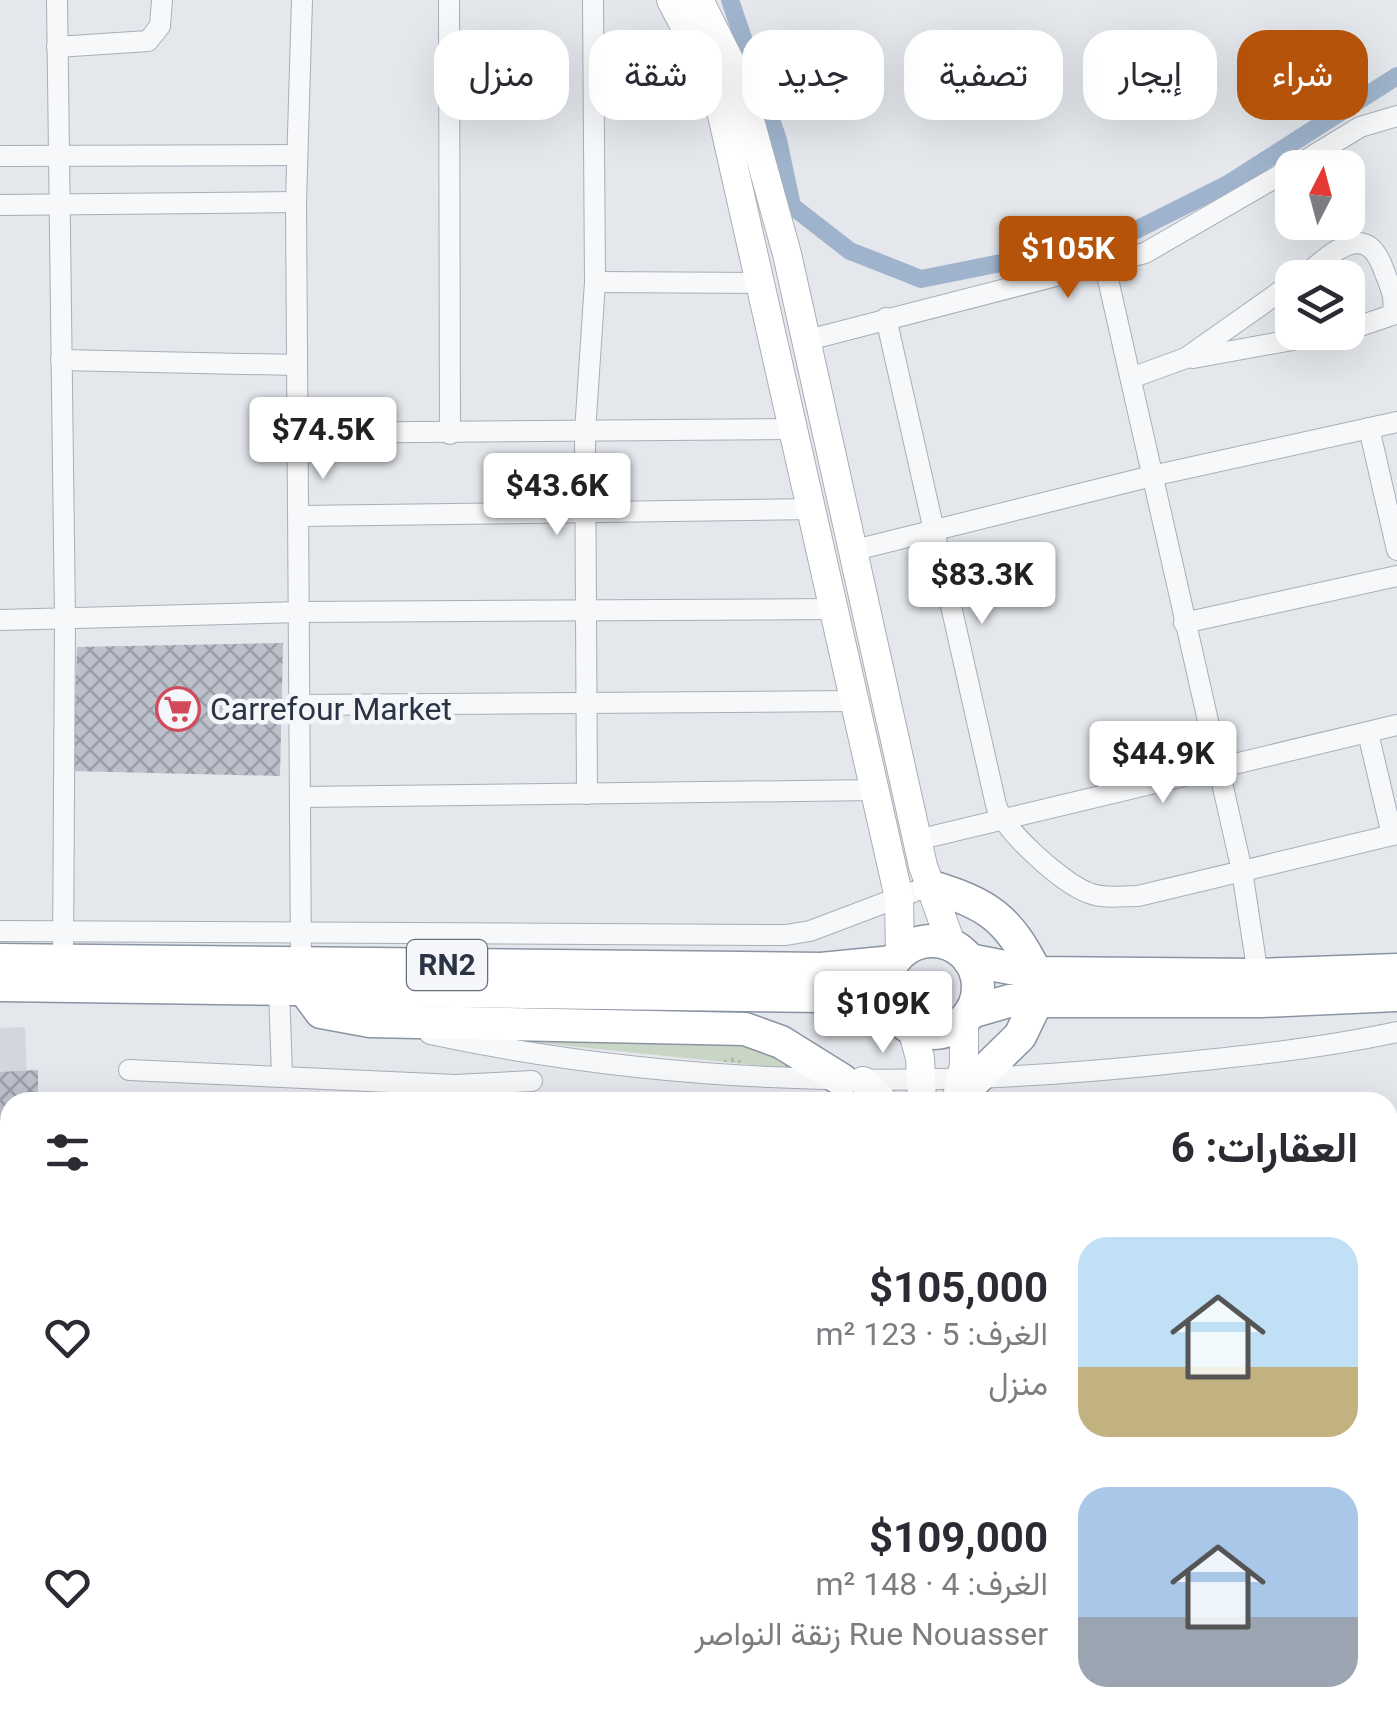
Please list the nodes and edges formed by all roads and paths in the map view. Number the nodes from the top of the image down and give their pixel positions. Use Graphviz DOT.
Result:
graph roads {
  1 [pos="57,0"];
  2 [pos="162,0"];
  3 [pos="302,0"];
  4 [pos="450,0"];
  5 [pos="593,0"];
  6 [pos="670,0"];
  7 [pos="699,0"];
  8 [pos="57,46"];
  9 [pos="1397,116"];
  10 [pos="1322,150"];
  11 [pos="59,155"];
  12 [pos="297,155"];
  13 [pos="0,156"];
  14 [pos="1275,179"];
  15 [pos="296,202"];
  16 [pos="60,203"];
  17 [pos="0,204"];
  18 [pos="1327,260"];
  19 [pos="1106,266"];
  20 [pos="595,282"];
  21 [pos="763,283"];
  22 [pos="1275,295"];
  23 [pos="886,318"];
  24 [pos="1365,324"];
  25 [pos="804,341"];
  26 [pos="1275,343"];
  27 [pos="1186,358"];
  28 [pos="61,360"];
  29 [pos="298,365"];
  30 [pos="1131,378"];
  31 [pos="1397,422"];
  32 [pos="1369,428"];
  33 [pos="796,430"];
  34 [pos="585,432"];
  35 [pos="298,433"];
  36 [pos="450,434"];
  37 [pos="1152,476"];
  38 [pos="814,509"];
  39 [pos="586,512"];
  40 [pos="299,516"];
  41 [pos="934,530"];
  42 [pos="1397,550"];
  43 [pos="851,551"];
  44 [pos="1397,576"];
  45 [pos="836,608"];
  46 [pos="586,610"];
  47 [pos="300,612"];
  48 [pos="0,620"];
  49 [pos="65,620"];
  50 [pos="1184,623"];
  51 [pos="856,702"];
  52 [pos="587,703"];
  53 [pos="300,705"];
  54 [pos="1397,725"];
  55 [pos="1368,733"];
  56 [pos="1217,768"];
  57 [pos="876,790"];
  58 [pos="587,794"];
  59 [pos="301,797"];
  60 [pos="1001,819"];
  61 [pos="1394,834"];
  62 [pos="917,840"];
  63 [pos="1242,871"];
  64 [pos="914,892"];
  65 [pos="0,931"];
  66 [pos="63,947"];
  67 [pos="961,953"];
  68 [pos="897,958"];
  69 [pos="0,960"];
  70 [pos="296,969"];
  71 [pos="1397,970"];
  72 [pos="1258,975"];
  73 [pos="0,986"];
  74 [pos="1036,987"];
  75 [pos="1397,995"];
  76 [pos="901,1017"];
  77 [pos="967,1017"];
  78 [pos="370,1021"];
  79 [pos="1397,1032"];
  80 [pos="522,1051"];
  81 [pos="129,1070"];
  82 [pos="282,1076"];
  83 [pos="852,1080"];
  84 [pos="964,1088"];
  85 [pos="532,1092"];
  86 [pos="869,1092"];
  87 [pos="922,1092"];
  1 -- 8 [label="street"];
  2 -- 8 [label="street"];
  3 -- 12 [label="street"];
  4 -- 36 [label="street"];
  5 -- 20 [label="street"];
  6 -- 21 [label="main road"];
  7 -- 25 [label="main road"];
  8 -- 11 [label="street"];
  9 -- 10 [label="street"];
  11 -- 12 [label="street"];
  11 -- 13 [label="street"];
  11 -- 16 [label="street"];
  12 -- 15 [label="street"];
  14 -- 19 [label="street"];
  15 -- 16 [label="street"];
  15 -- 29 [label="street"];
  16 -- 17 [label="street"];
  16 -- 28 [label="street"];
  18 -- 24 [label="street"];
  19 -- 23 [label="street"];
  19 -- 30 [label="street"];
  20 -- 21 [label="street"];
  20 -- 34 [label="street"];
  21 -- 33 [label="main road"];
  22 -- 27 [label="street"];
  23 -- 25 [label="street"];
  23 -- 41 [label="street"];
  25 -- 43 [label="main road"];
  26 -- 27 [label="street"];
  27 -- 30 [label="street"];
  28 -- 29 [label="street"];
  28 -- 49 [label="street"];
  29 -- 35 [label="street"];
  30 -- 37 [label="street"];
  31 -- 32 [label="street"];
  32 -- 37 [label="street"];
  32 -- 42 [label="street"];
  33 -- 34 [label="street"];
  33 -- 38 [label="main road"];
  34 -- 36 [label="street"];
  34 -- 39 [label="street"];
  35 -- 36 [label="street"];
  35 -- 40 [label="street"];
  37 -- 41 [label="street"];
  37 -- 50 [label="street"];
  38 -- 39 [label="street"];
  38 -- 45 [label="main road"];
  39 -- 40 [label="street"];
  39 -- 46 [label="street"];
  40 -- 47 [label="street"];
  41 -- 43 [label="street"];
  41 -- 60 [label="street"];
  43 -- 62 [label="main road"];
  44 -- 50 [label="street"];
  45 -- 46 [label="street"];
  45 -- 51 [label="main road"];
  46 -- 47 [label="street"];
  46 -- 52 [label="street"];
  47 -- 49 [label="street"];
  47 -- 53 [label="street"];
  48 -- 49 [label="street"];
  49 -- 66 [label="street"];
  50 -- 56 [label="street"];
  51 -- 52 [label="street"];
  51 -- 57 [label="main road"];
  52 -- 53 [label="street"];
  52 -- 58 [label="street"];
  53 -- 59 [label="street"];
  54 -- 55 [label="street"];
  55 -- 56 [label="street"];
  55 -- 61 [label="street"];
  56 -- 60 [label="street"];
  56 -- 63 [label="street"];
  57 -- 58 [label="street"];
  57 -- 64 [label="main road"];
  58 -- 59 [label="street"];
  59 -- 70 [label="street"];
  60 -- 62 [label="street"];
  60 -- 63 [label="street"];
  61 -- 63 [label="street"];
  62 -- 64 [label="main road"];
  63 -- 72 [label="street"];
  64 -- 67 [label="main road"];
  64 -- 68 [label="main road"];
  64 -- 70 [label="street"];
  64 -- 74 [label="highway"];
  65 -- 66 [label="street"];
  66 -- 69 [label="highway, RN2"];
  66 -- 70 [label="highway, RN2"];
  67 -- 68 [label="highway, RN2"];
  67 -- 74 [label="highway, RN2"];
  67 -- 77 [label="highway"];
  68 -- 70 [label="highway, RN2"];
  68 -- 76 [label="highway"];
  70 -- 73 [label="highway, RN2"];
  70 -- 76 [label="highway, RN2"];
  70 -- 78 [label="highway"];
  70 -- 82 [label="street"];
  71 -- 72 [label="highway, RN2"];
  72 -- 74 [label="highway, RN2"];
  74 -- 75 [label="highway, RN2"];
  74 -- 77 [label="highway, RN2"];
  74 -- 84 [label="highway"];
  76 -- 77 [label="highway, RN2"];
  76 -- 87 [label="main road"];
  77 -- 84 [label="main road"];
  78 -- 80 [label="street"];
  78 -- 83 [label="highway"];
  79 -- 84 [label="street"];
  80 -- 83 [label="street"];
  80 -- 85 [label="street"];
  81 -- 82 [label="street"];
  82 -- 85 [label="street"];
  83 -- 86 [label="main road"];
  83 -- 87 [label="street"];
  84 -- 87 [label="street"];
}
